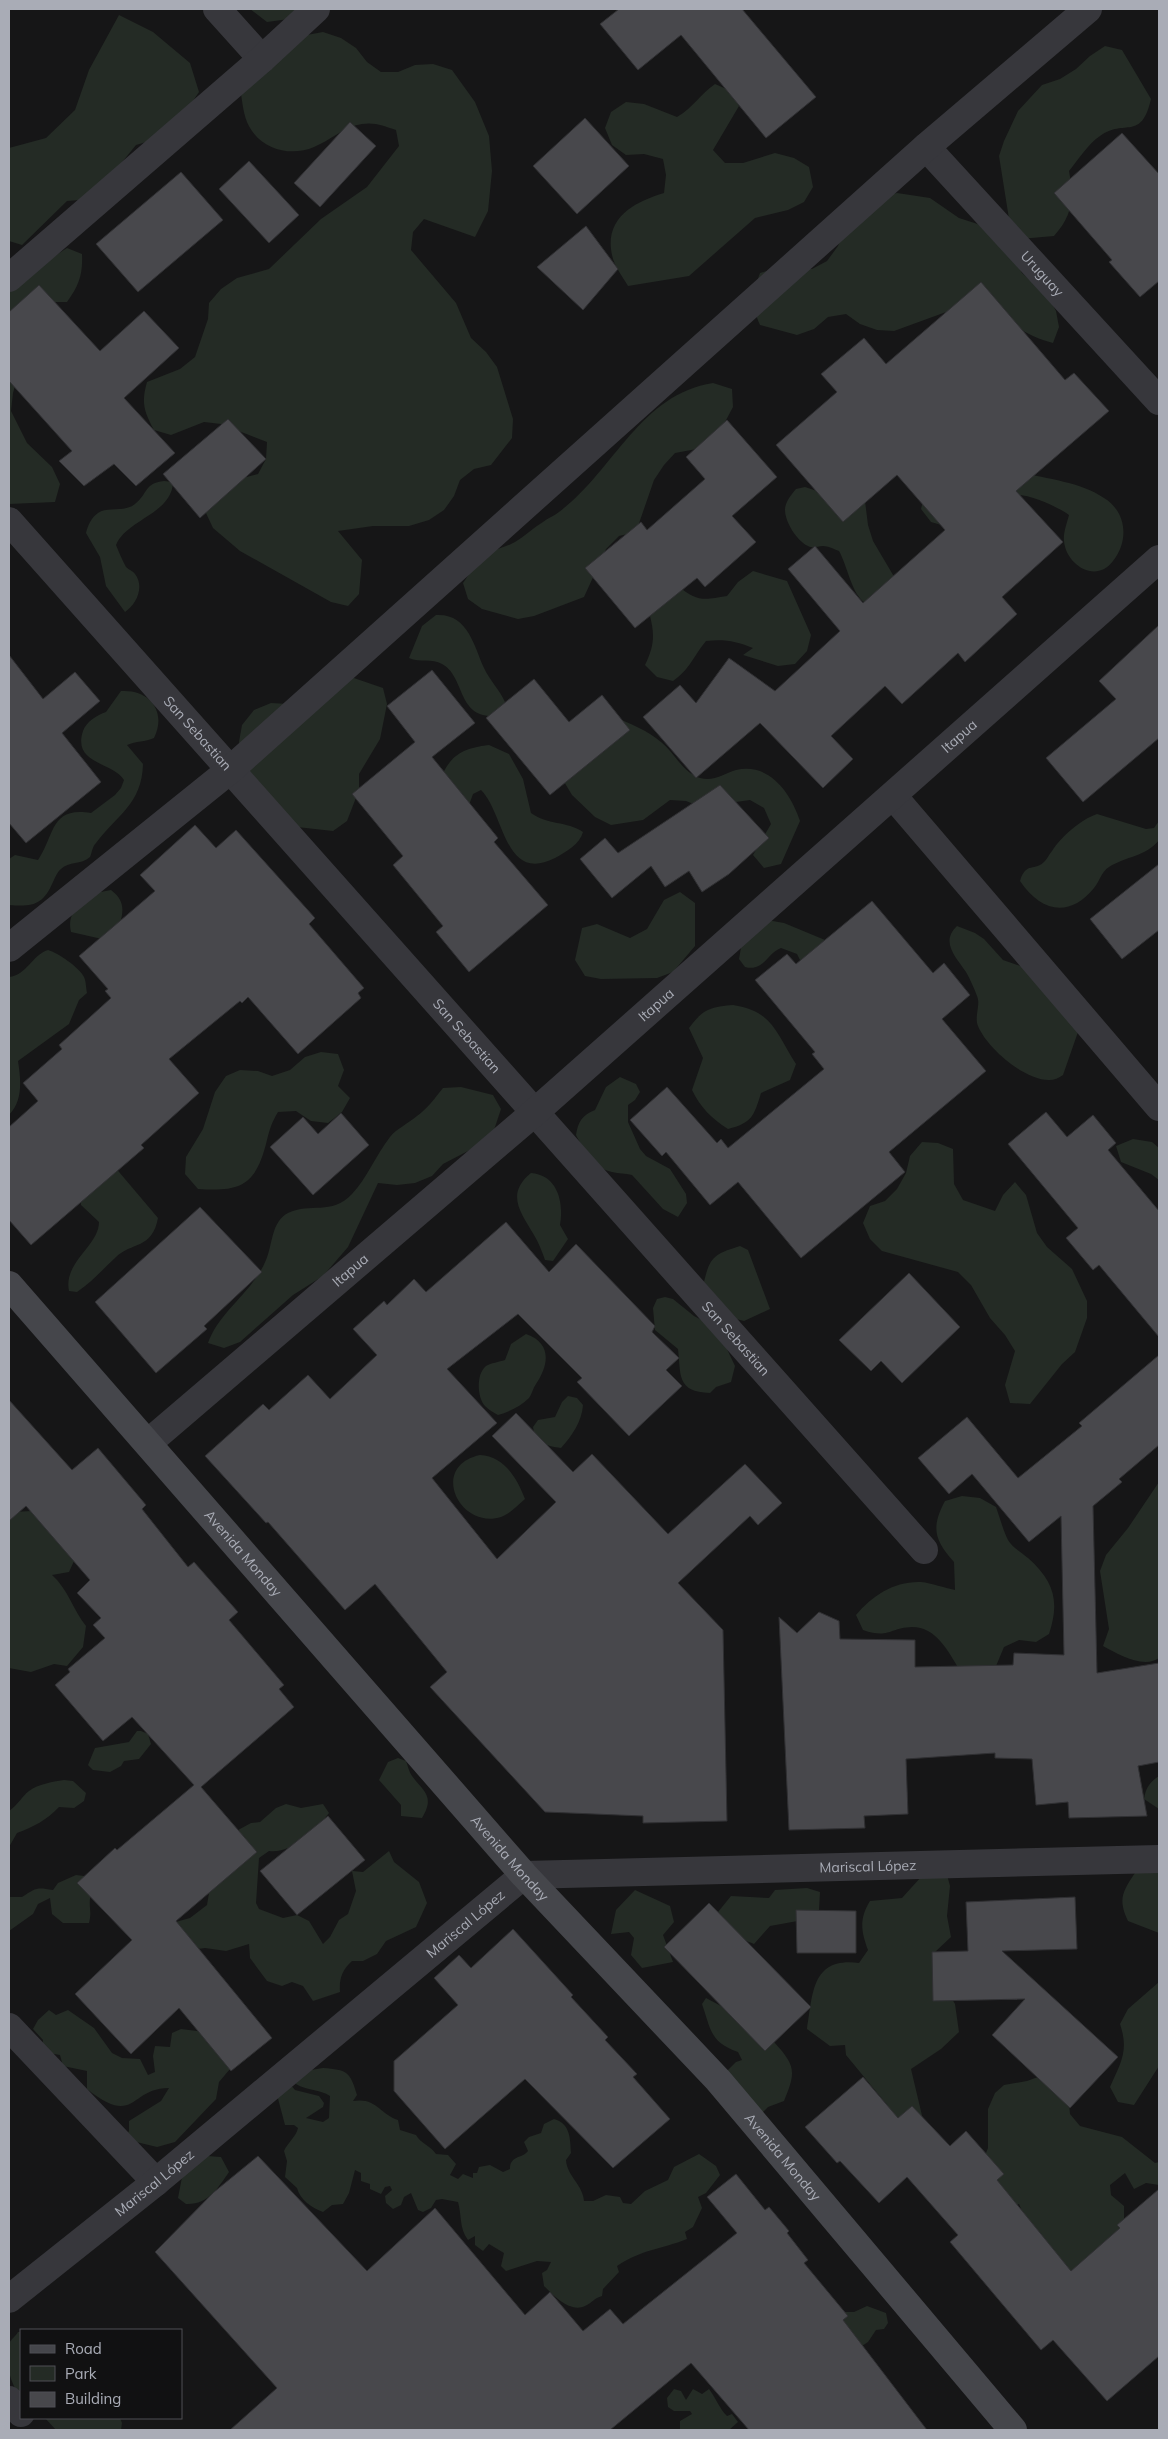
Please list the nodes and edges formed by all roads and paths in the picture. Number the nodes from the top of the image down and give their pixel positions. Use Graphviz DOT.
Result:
graph roads {
  1 [pos="217,9"];
  2 [pos="316,9"];
  3 [pos="1088,9"];
  4 [pos="262,59"];
  5 [pos="926,147"];
  6 [pos="9,278"];
  7 [pos="1159,401"];
  8 [pos="9,521"];
  9 [pos="1159,559"];
  10 [pos="230,770"];
  11 [pos="894,796"];
  12 [pos="9,948"];
  13 [pos="1159,1107"];
  14 [pos="535,1112"];
  15 [pos="9,1285"];
  16 [pos="148,1443"];
  17 [pos="924,1550"];
  18 [pos="1159,1859"];
  19 [pos="524,1875"];
  20 [pos="9,2027"];
  21 [pos="156,2182"];
  22 [pos="9,2299"];
  23 [pos="9,2400"];
  24 [pos="20,2412"];
  25 [pos="27,2419"];
  26 [pos="37,2430"];
  27 [pos="1013,2430"];
  1 -- 4 [label="street"];
  2 -- 4 [label="street"];
  3 -- 5 [label="street"];
  4 -- 6 [label="street"];
  5 -- 7 [label="street, Uruguay"];
  5 -- 10 [label="street"];
  8 -- 10 [label="street, San Sebastian"];
  9 -- 11 [label="street, Itapua"];
  10 -- 12 [label="street"];
  10 -- 14 [label="street, San Sebastian"];
  11 -- 13 [label="street"];
  11 -- 14 [label="street, Itapua"];
  14 -- 16 [label="street, Itapua"];
  14 -- 17 [label="street, San Sebastian"];
  15 -- 16 [label="main road, Avenida Monday"];
  16 -- 19 [label="main road, Avenida Monday"];
  18 -- 19 [label="street, Mariscal López"];
  19 -- 21 [label="street, Mariscal López"];
  19 -- 27 [label="main road, Avenida Monday"];
  20 -- 21 [label="street"];
  21 -- 22 [label="street, Mariscal López"];
  23 -- 24 [label="street"];
  25 -- 26 [label="street"];
}
